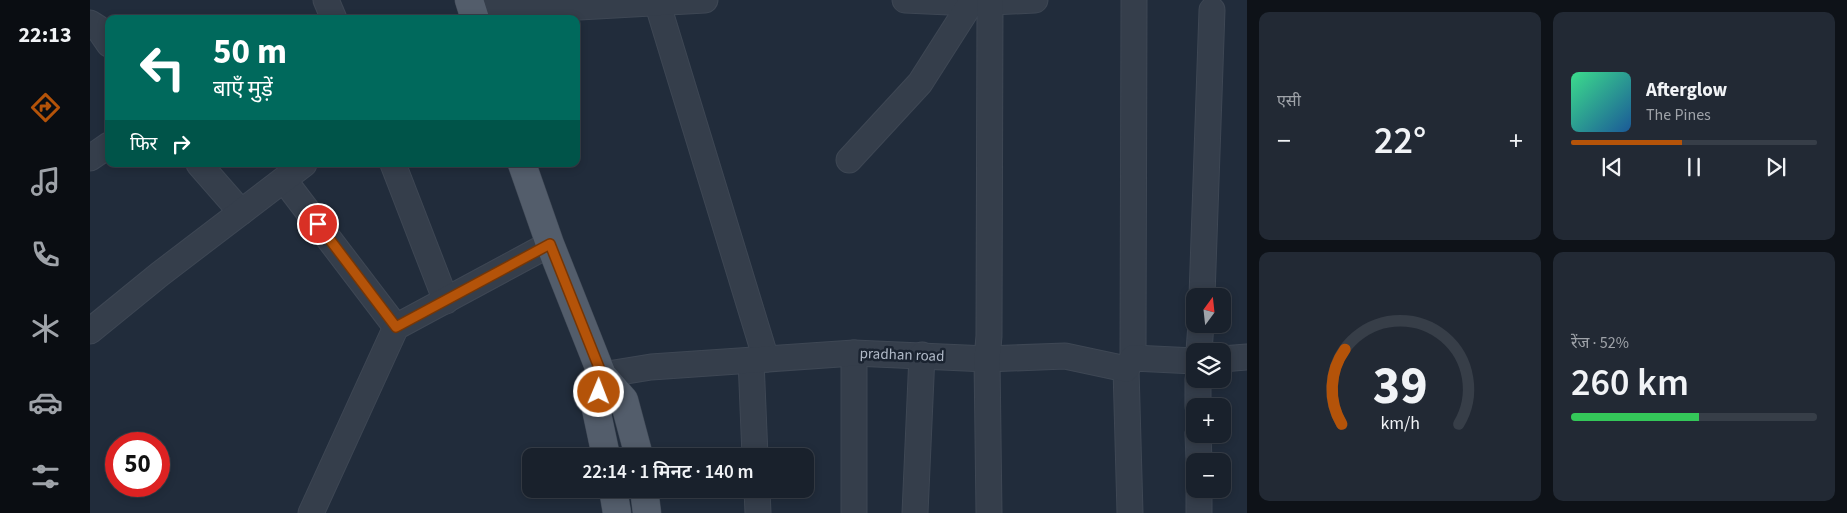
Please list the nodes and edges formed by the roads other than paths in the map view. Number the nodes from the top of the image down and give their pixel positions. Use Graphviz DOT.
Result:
graph roads {
  1 [pos="326,0"];
  2 [pos="705,0"];
  3 [pos="904,0"];
  4 [pos="1035,0"];
  5 [pos="1134,0"];
  6 [pos="656,2"];
  7 [pos="981,3"];
  8 [pos="472,10"];
  9 [pos="1212,10"];
  10 [pos="332,15"];
  11 [pos="90,23"];
  12 [pos="105,38"];
  13 [pos="105,148"];
  14 [pos="90,158"];
  15 [pos="849,160"];
  16 [pos="202,167"];
  17 [pos="300,167"];
  18 [pos="394,167"];
  19 [pos="523,167"];
  20 [pos="284,180"];
  21 [pos="241,212"];
  22 [pos="550,244"];
  23 [pos="1202,288"];
  24 [pos="446,301"];
  25 [pos="396,327"];
  26 [pos="90,330"];
  27 [pos="854,353"];
  28 [pos="922,355"];
  29 [pos="1247,357"];
  30 [pos="1231,358"];
  31 [pos="758,360"];
  32 [pos="987,360"];
  33 [pos="1186,361"];
  34 [pos="1130,364"];
  35 [pos="602,375"];
  36 [pos="604,448"];
  37 [pos="637,448"];
  38 [pos="755,448"];
  39 [pos="614,498"];
  40 [pos="645,498"];
  41 [pos="757,498"];
  42 [pos="1199,498"];
  43 [pos="311,513"];
  44 [pos="617,513"];
  45 [pos="647,513"];
  46 [pos="758,513"];
  47 [pos="854,513"];
  48 [pos="914,513"];
  49 [pos="989,513"];
  50 [pos="1130,513"];
  51 [pos="1199,513"];
  1 -- 10 [label="street"];
  2 -- 6 [label="street"];
  3 -- 7 [label="street"];
  4 -- 7 [label="street"];
  5 -- 34 [label="street"];
  6 -- 8 [label="street"];
  6 -- 31 [label="street"];
  7 -- 15 [label="street"];
  7 -- 32 [label="street"];
  9 -- 23 [label="street"];
  11 -- 12 [label="street"];
  13 -- 14 [label="street"];
  16 -- 21 [label="street"];
  17 -- 20 [label="street"];
  18 -- 24 [label="street"];
  19 -- 22 [label="main road"];
  20 -- 21 [label="street"];
  20 -- 25 [label="street"];
  21 -- 26 [label="street"];
  22 -- 24 [label="street"];
  22 -- 35 [label="main road"];
  24 -- 25 [label="street"];
  25 -- 43 [label="street"];
  27 -- 28 [label="street, pradhan road"];
  27 -- 31 [label="street, pradhan road"];
  27 -- 47 [label="street"];
  28 -- 32 [label="street, pradhan road"];
  28 -- 48 [label="street"];
  29 -- 30 [label="street"];
  31 -- 35 [label="street, pradhan road"];
  31 -- 38 [label="street"];
  32 -- 34 [label="street, pradhan road"];
  32 -- 49 [label="street"];
  33 -- 34 [label="street, pradhan road"];
  34 -- 50 [label="street"];
  35 -- 36 [label="main road"];
  35 -- 37 [label="main road"];
  39 -- 44 [label="main road"];
  40 -- 45 [label="main road"];
  41 -- 46 [label="street"];
  42 -- 51 [label="street"];
}
